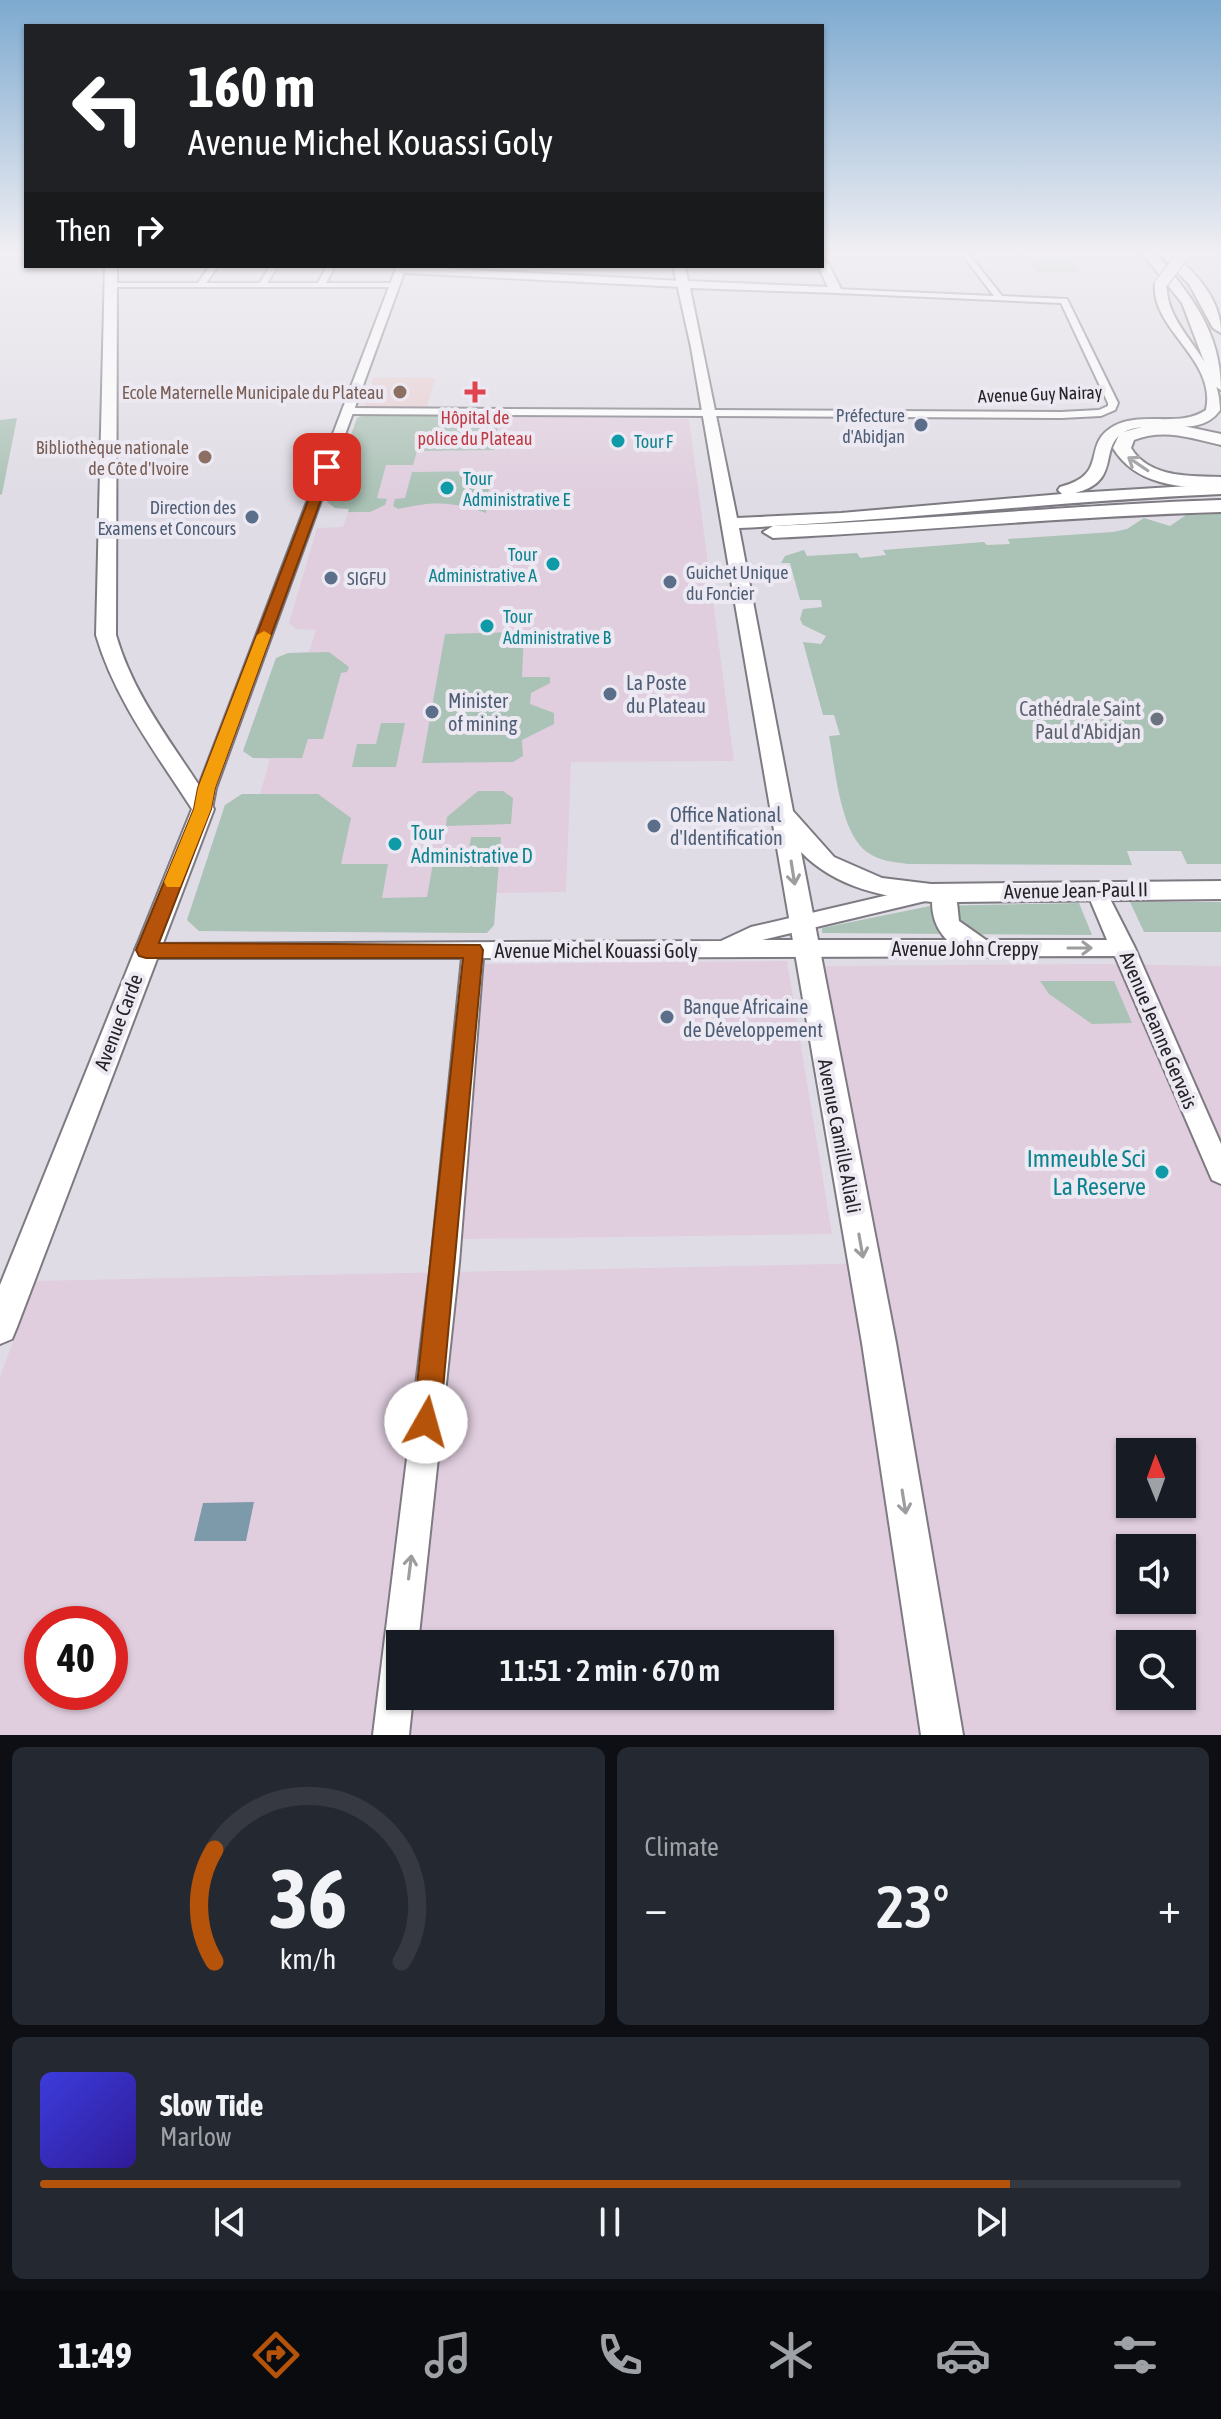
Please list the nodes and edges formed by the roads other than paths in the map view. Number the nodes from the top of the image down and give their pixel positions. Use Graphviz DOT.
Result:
graph roads {
  1 [pos="111,334"];
  2 [pos="377,334"];
  3 [pos="693,334"];
  4 [pos="1080,334"];
  5 [pos="1183,334"];
  6 [pos="1200,334"];
  7 [pos="1217,383"];
  8 [pos="348,411"];
  9 [pos="708,412"];
  10 [pos="1221,440"];
  11 [pos="1219,491"];
  12 [pos="919,510"];
  13 [pos="728,530"];
  14 [pos="773,532"];
  15 [pos="777,797"];
  16 [pos="203,809"];
  17 [pos="1096,890"];
  18 [pos="1221,890"];
  19 [pos="938,892"];
  20 [pos="803,936"];
  21 [pos="977,947"];
  22 [pos="1124,948"];
  23 [pos="146,950"];
  24 [pos="473,950"];
  25 [pos="1221,1172"];
  26 [pos="0,1327"];
  27 [pos="403,1630"];
  28 [pos="394,1710"];
  29 [pos="391,1735"];
  30 [pos="942,1735"];
  1 -- 16 [label="main road"];
  2 -- 8 [label="street, Avenue Carde"];
  3 -- 9 [label="main road, Avenue Camille Aliali"];
  4 -- 9 [label="street, Avenue Guy Nairay"];
  5 -- 7 [label="main road, bridge"];
  6 -- 7 [label="highway"];
  7 -- 12 [label="main road"];
  8 -- 9 [label="street"];
  8 -- 16 [label="street, Avenue Carde"];
  9 -- 13 [label="main road, Avenue Camille Aliali"];
  11 -- 10 [label="highway, one-way"];
  11 -- 12 [label="main road"];
  11 -- 14 [label="highway"];
  12 -- 13 [label="main road"];
  13 -- 14 [label="main road"];
  13 -- 15 [label="main road, Avenue Camille Aliali"];
  15 -- 19 [label="main road, Avenue Jean-Paul II"];
  15 -- 20 [label="main road, Avenue Camille Aliali, one-way"];
  16 -- 23 [label="main road, Avenue Carde"];
  17 -- 18 [label="main road, Avenue Jean-Paul II"];
  17 -- 19 [label="main road, Avenue Jean-Paul II"];
  17 -- 22 [label="street, Avenue Jeanne Gervais"];
  19 -- 20 [label="street, Avenue Jean-Paul II"];
  19 -- 21 [label="main road"];
  20 -- 21 [label="street, Avenue John Creppy"];
  20 -- 24 [label="street, Avenue Michel Kouassi Goly"];
  20 -- 30 [label="main road, Avenue Camille Aliali, one-way"];
  21 -- 22 [label="street, Avenue John Creppy, one-way"];
  22 -- 25 [label="street, Avenue Jeanne Gervais"];
  23 -- 24 [label="street, Avenue Michel Kouassi Goly"];
  23 -- 26 [label="main road, Avenue Carde"];
  27 -- 24 [label="street, one-way"];
  28 -- 29 [label="street"];
}
